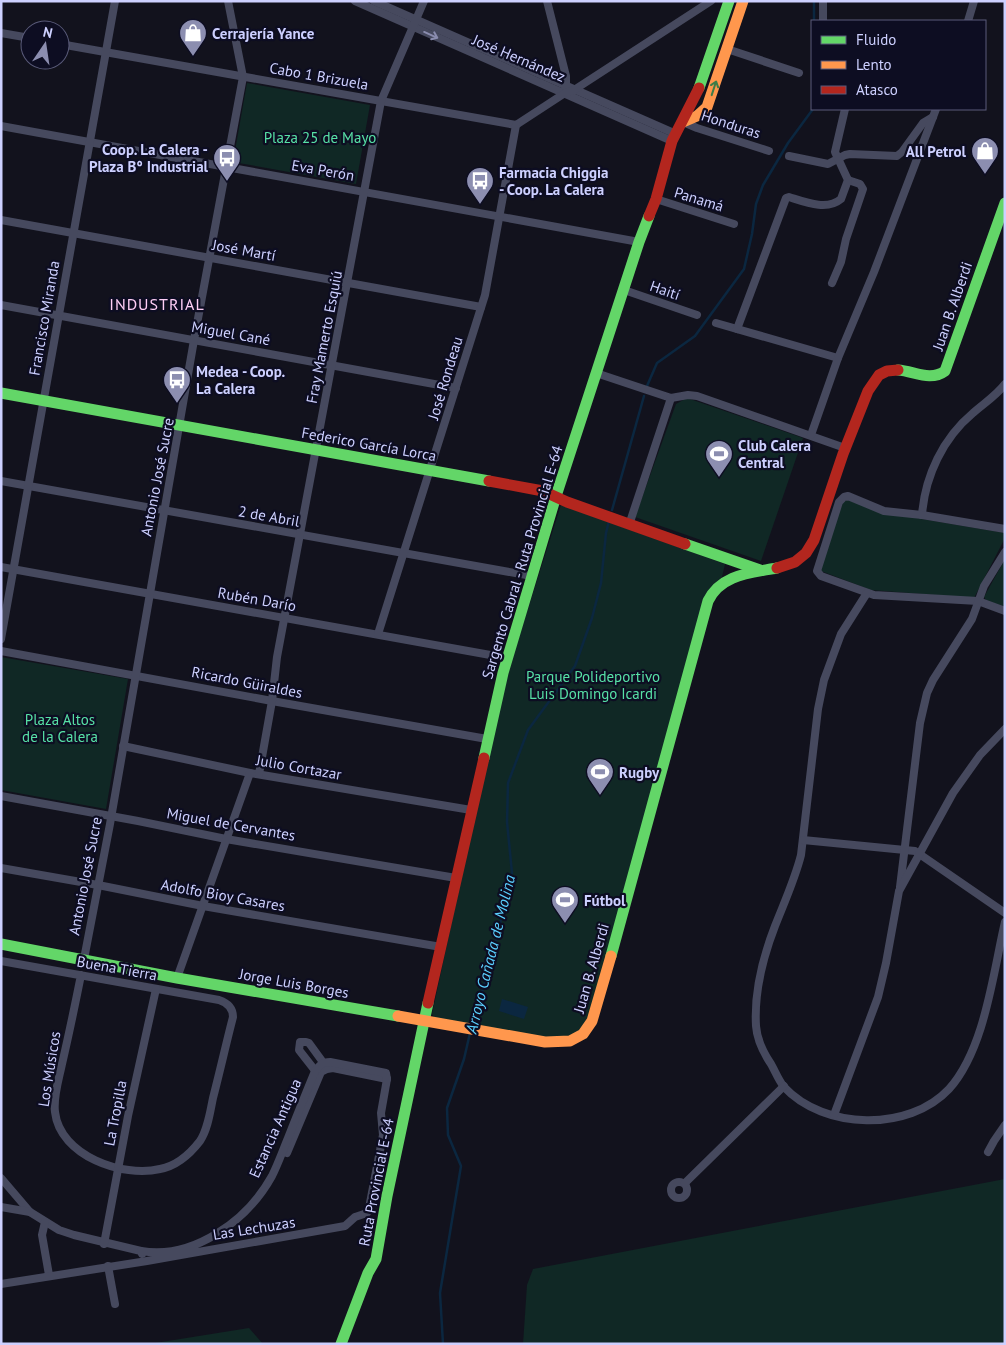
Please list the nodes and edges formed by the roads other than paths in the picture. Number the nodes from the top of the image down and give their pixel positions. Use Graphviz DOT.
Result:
graph roads {
  1 [pos="115,1"];
  2 [pos="228,1"];
  3 [pos="355,1"];
  4 [pos="374,1"];
  5 [pos="424,1"];
  6 [pos="547,1"];
  7 [pos="710,1"];
  8 [pos="729,1"];
  9 [pos="743,1"];
  10 [pos="823,1"];
  11 [pos="974,1"];
  12 [pos="822,20"];
  13 [pos="968,20"];
  14 [pos="415,24"];
  15 [pos="1,33"];
  16 [pos="20,36"];
  17 [pos="70,46"];
  18 [pos="727,49"];
  19 [pos="106,52"];
  20 [pos="799,73"];
  21 [pos="243,76"];
  22 [pos="569,90"];
  23 [pos="381,101"];
  24 [pos="845,110"];
  25 [pos="935,113"];
  26 [pos="683,122"];
  27 [pos="516,125"];
  28 [pos="1,126"];
  29 [pos="674,137"];
  30 [pos="89,142"];
  31 [pos="770,151"];
  32 [pos="789,156"];
  33 [pos="838,160"];
  34 [pos="226,167"];
  35 [pos="848,180"];
  36 [pos="364,191"];
  37 [pos="656,199"];
  38 [pos="1005,203"];
  39 [pos="500,215"];
  40 [pos="1,220"];
  41 [pos="734,224"];
  42 [pos="74,233"];
  43 [pos="639,242"];
  44 [pos="210,258"];
  45 [pos="348,283"];
  46 [pos="832,283"];
  47 [pos="624,290"];
  48 [pos="1,305"];
  49 [pos="481,307"];
  50 [pos="58,316"];
  51 [pos="697,316"];
  52 [pos="716,323"];
  53 [pos="737,328"];
  54 [pos="194,340"];
  55 [pos="838,358"];
  56 [pos="332,365"];
  57 [pos="596,373"];
  58 [pos="1005,384"];
  59 [pos="456,388"];
  60 [pos="1,393"];
  61 [pos="671,398"];
  62 [pos="43,400"];
  63 [pos="181,425"];
  64 [pos="811,435"];
  65 [pos="845,448"];
  66 [pos="317,450"];
  67 [pos="431,470"];
  68 [pos="1,481"];
  69 [pos="28,486"];
  70 [pos="556,496"];
  71 [pos="164,511"];
  72 [pos="922,515"];
  73 [pos="629,525"];
  74 [pos="1005,529"];
  75 [pos="301,535"];
  76 [pos="1005,552"];
  77 [pos="404,554"];
  78 [pos="723,557"];
  79 [pos="1,566"];
  80 [pos="14,569"];
  81 [pos="762,571"];
  82 [pos="532,576"];
  83 [pos="720,585"];
  84 [pos="867,593"];
  85 [pos="149,594"];
  86 [pos="978,601"];
  87 [pos="1005,611"];
  88 [pos="285,618"];
  89 [pos="378,634"];
  90 [pos="1,639"];
  91 [pos="1,651"];
  92 [pos="507,658"];
  93 [pos="135,675"];
  94 [pos="272,702"];
  95 [pos="1005,729"];
  96 [pos="487,739"];
  97 [pos="123,746"];
  98 [pos="250,773"];
  99 [pos="259,774"];
  100 [pos="1,796"];
  101 [pos="471,810"];
  102 [pos="111,816"];
  103 [pos="226,839"];
  104 [pos="802,840"];
  105 [pos="904,849"];
  106 [pos="920,854"];
  107 [pos="1,868"];
  108 [pos="456,878"];
  109 [pos="98,885"];
  110 [pos="900,891"];
  111 [pos="203,906"];
  112 [pos="1005,913"];
  113 [pos="1005,922"];
  114 [pos="1,944"];
  115 [pos="441,947"];
  116 [pos="84,959"];
  117 [pos="1,961"];
  118 [pos="81,975"];
  119 [pos="177,978"];
  120 [pos="156,989"];
  121 [pos="228,1004"];
  122 [pos="425,1022"];
  123 [pos="580,1036"];
  124 [pos="325,1065"];
  125 [pos="317,1074"];
  126 [pos="784,1086"];
  127 [pos="834,1115"];
  128 [pos="1005,1125"];
  129 [pos="988,1152"];
  130 [pos="119,1168"];
  131 [pos="1,1178"];
  132 [pos="684,1183"];
  133 [pos="15,1196"];
  134 [pos="4,1208"];
  135 [pos="30,1212"];
  136 [pos="45,1222"];
  137 [pos="223,1233"];
  138 [pos="104,1244"];
  139 [pos="229,1246"];
  140 [pos="184,1250"];
  141 [pos="140,1251"];
  142 [pos="147,1261"];
  143 [pos="108,1266"];
  144 [pos="49,1275"];
  145 [pos="1,1284"];
  146 [pos="115,1304"];
  147 [pos="341,1344"];
  1 -- 19 [label="street, Francisco Miranda"];
  2 -- 21 [label="street, Antonio José Sucre"];
  3 -- 14 [label="street, José Hernández"];
  4 -- 14 [label="street, José Hernández"];
  5 -- 14 [label="street, Fray Mamerto Esquiú"];
  6 -- 22 [label="street"];
  7 -- 22 [label="street"];
  8 -- 26 [label="street, Sargento Cabral - Ruta Provincial E-64"];
  9 -- 18 [label="street, Sargento Cabral - Ruta Provincial E-64"];
  10 -- 12 [label="street"];
  11 -- 13 [label="street"];
  14 -- 22 [label="street, José Hernández"];
  14 -- 23 [label="street, Fray Mamerto Esquiú"];
  15 -- 16 [label="street"];
  17 -- 19 [label="street, Cabo 1 Brizuela"];
  18 -- 20 [label="street"];
  26 -- 18 [label="street, Sargento Cabral - Ruta Provincial E-64, one-way"];
  19 -- 21 [label="street, Cabo 1 Brizuela"];
  19 -- 30 [label="street, Francisco Miranda"];
  21 -- 23 [label="street, Cabo 1 Brizuela"];
  21 -- 34 [label="street, Antonio José Sucre"];
  22 -- 27 [label="street"];
  22 -- 29 [label="street, José Hernández"];
  23 -- 27 [label="street, Cabo 1 Brizuela"];
  23 -- 36 [label="street, Fray Mamerto Esquiú"];
  24 -- 33 [label="street"];
  25 -- 33 [label="street"];
  25 -- 55 [label="street"];
  26 -- 29 [label="street, Sargento Cabral - Ruta Provincial E-64"];
  26 -- 31 [label="street, Honduras"];
  27 -- 39 [label="street, José Rondeau"];
  28 -- 30 [label="street, Eva Perón"];
  29 -- 37 [label="street, Sargento Cabral - Ruta Provincial E-64"];
  30 -- 34 [label="street, Eva Perón"];
  30 -- 42 [label="street, Francisco Miranda"];
  32 -- 33 [label="street"];
  33 -- 35 [label="street"];
  34 -- 36 [label="street, Eva Perón"];
  34 -- 44 [label="street, Antonio José Sucre"];
  35 -- 46 [label="street"];
  35 -- 53 [label="street"];
  36 -- 39 [label="street, Eva Perón"];
  36 -- 45 [label="street, Fray Mamerto Esquiú"];
  37 -- 41 [label="street, Panamá"];
  37 -- 43 [label="street, Sargento Cabral - Ruta Provincial E-64"];
  38 -- 65 [label="street, Juan B. Alberdi"];
  39 -- 43 [label="street, Eva Perón"];
  39 -- 49 [label="street, José Rondeau"];
  40 -- 42 [label="street, José Martí"];
  42 -- 44 [label="street, José Martí"];
  42 -- 50 [label="street, Francisco Miranda"];
  43 -- 47 [label="street, Sargento Cabral - Ruta Provincial E-64"];
  44 -- 45 [label="street, José Martí"];
  44 -- 54 [label="street, Antonio José Sucre"];
  45 -- 49 [label="street, José Martí"];
  45 -- 56 [label="street, Fray Mamerto Esquiú"];
  47 -- 51 [label="street, Haití"];
  47 -- 57 [label="street, Sargento Cabral - Ruta Provincial E-64"];
  48 -- 50 [label="street, Miguel Cané"];
  49 -- 59 [label="street, José Rondeau"];
  50 -- 54 [label="street, Miguel Cané"];
  50 -- 62 [label="street, Francisco Miranda"];
  52 -- 53 [label="street"];
  53 -- 55 [label="street"];
  54 -- 56 [label="street, Miguel Cané"];
  54 -- 63 [label="street, Antonio José Sucre"];
  55 -- 64 [label="street"];
  56 -- 59 [label="street, Miguel Cané"];
  56 -- 66 [label="street, Fray Mamerto Esquiú"];
  57 -- 61 [label="street"];
  57 -- 70 [label="street, Sargento Cabral - Ruta Provincial E-64"];
  58 -- 72 [label="street"];
  59 -- 67 [label="street, José Rondeau"];
  60 -- 62 [label="street, Federico García Lorca"];
  61 -- 64 [label="street"];
  61 -- 73 [label="street"];
  62 -- 63 [label="street, Federico García Lorca"];
  62 -- 69 [label="street, Francisco Miranda"];
  63 -- 66 [label="street, Federico García Lorca"];
  63 -- 71 [label="street, Antonio José Sucre"];
  64 -- 65 [label="street"];
  65 -- 81 [label="street, Juan B. Alberdi"];
  66 -- 67 [label="street, Federico García Lorca"];
  66 -- 75 [label="street, Fray Mamerto Esquiú"];
  67 -- 70 [label="street, Federico García Lorca"];
  67 -- 77 [label="street, José Rondeau"];
  68 -- 69 [label="street, 2 de Abril"];
  69 -- 71 [label="street, 2 de Abril"];
  69 -- 80 [label="street, Francisco Miranda"];
  70 -- 73 [label="street, Federico García Lorca"];
  70 -- 82 [label="street, Sargento Cabral - Ruta Provincial E-64"];
  71 -- 75 [label="street, 2 de Abril"];
  71 -- 85 [label="street, Antonio José Sucre"];
  72 -- 74 [label="street"];
  72 -- 84 [label="street"];
  73 -- 78 [label="street, Federico García Lorca"];
  75 -- 77 [label="street, 2 de Abril"];
  75 -- 88 [label="street, Fray Mamerto Esquiú"];
  76 -- 86 [label="street"];
  77 -- 82 [label="street, 2 de Abril"];
  77 -- 89 [label="street, José Rondeau"];
  78 -- 81 [label="street, Federico García Lorca"];
  78 -- 83 [label="street"];
  79 -- 80 [label="street, Rubén Darío"];
  80 -- 85 [label="street, Rubén Darío"];
  80 -- 90 [label="street, Francisco Miranda"];
  81 -- 83 [label="street, Juan B. Alberdi"];
  82 -- 92 [label="street, Sargento Cabral - Ruta Provincial E-64"];
  83 -- 123 [label="street, Juan B. Alberdi"];
  84 -- 86 [label="street"];
  84 -- 104 [label="street"];
  85 -- 88 [label="street, Rubén Darío"];
  85 -- 93 [label="street, Antonio José Sucre"];
  86 -- 87 [label="street"];
  86 -- 105 [label="street"];
  88 -- 89 [label="street, Rubén Darío"];
  88 -- 94 [label="street, Fray Mamerto Esquiú"];
  89 -- 92 [label="street, Rubén Darío"];
  91 -- 93 [label="street, Ricardo Güiraldes"];
  92 -- 96 [label="street, Sargento Cabral - Ruta Provincial E-64"];
  93 -- 94 [label="street, Ricardo Güiraldes"];
  93 -- 97 [label="street, Antonio José Sucre"];
  94 -- 96 [label="street, Ricardo Güiraldes"];
  94 -- 99 [label="street, Fray Mamerto Esquiú"];
  95 -- 106 [label="street"];
  96 -- 101 [label="street, Sargento Cabral - Ruta Provincial E-64"];
  97 -- 98 [label="street, Julio Cortazar"];
  97 -- 102 [label="street, Antonio José Sucre"];
  98 -- 99 [label="street, Julio Cortazar"];
  98 -- 103 [label="street"];
  99 -- 101 [label="street, Julio Cortazar"];
  100 -- 102 [label="street, Miguel de Cervantes"];
  101 -- 108 [label="street, Sargento Cabral - Ruta Provincial E-64"];
  102 -- 103 [label="street, Miguel de Cervantes"];
  102 -- 109 [label="street, Antonio José Sucre"];
  103 -- 108 [label="street, Miguel de Cervantes"];
  103 -- 111 [label="street"];
  104 -- 105 [label="street"];
  104 -- 126 [label="street"];
  105 -- 106 [label="street"];
  105 -- 110 [label="street"];
  106 -- 110 [label="street"];
  106 -- 112 [label="street"];
  107 -- 109 [label="street, Adolfo Bioy Casares"];
  108 -- 115 [label="street, Sargento Cabral - Ruta Provincial E-64"];
  109 -- 111 [label="street, Adolfo Bioy Casares"];
  109 -- 116 [label="street, Antonio José Sucre"];
  110 -- 127 [label="street"];
  111 -- 115 [label="street, Adolfo Bioy Casares"];
  111 -- 119 [label="street"];
  113 -- 127 [label="street"];
  114 -- 116 [label="street, Jorge Luis Borges"];
  115 -- 122 [label="street, Sargento Cabral - Ruta Provincial E-64"];
  116 -- 119 [label="street, Jorge Luis Borges"];
  117 -- 118 [label="street, Buena Tierra"];
  118 -- 120 [label="street, Buena Tierra"];
  118 -- 130 [label="street, Los Músicos"];
  119 -- 122 [label="street, Jorge Luis Borges"];
  120 -- 121 [label="street, Buena Tierra"];
  120 -- 130 [label="street, La Tropilla"];
  121 -- 130 [label="street, Los Músicos"];
  122 -- 123 [label="street, Jorge Luis Borges"];
  122 -- 147 [label="street, Ruta Provincial E-64"];
  124 -- 125 [label="street, Estancia Antigua"];
  124 -- 125 [label="street"];
  124 -- 139 [label="street, Las Lechuzas"];
  125 -- 137 [label="street, Estancia Antigua"];
  126 -- 127 [label="street"];
  126 -- 132 [label="street"];
  128 -- 129 [label="street"];
  130 -- 138 [label="street, La Tropilla"];
  131 -- 133 [label="street"];
  133 -- 134 [label="street"];
  133 -- 135 [label="street"];
  134 -- 135 [label="street, Estancia Antigua"];
  135 -- 136 [label="street, Estancia Antigua"];
  136 -- 138 [label="street, Estancia Antigua"];
  136 -- 144 [label="street"];
  137 -- 139 [label="street"];
  137 -- 140 [label="street, Estancia Antigua"];
  138 -- 141 [label="street, Estancia Antigua"];
  139 -- 140 [label="street, Las Lechuzas"];
  140 -- 141 [label="street, Estancia Antigua"];
  140 -- 142 [label="street, Las Lechuzas"];
  141 -- 142 [label="street"];
  142 -- 143 [label="street, Las Lechuzas"];
  143 -- 144 [label="street, Las Lechuzas"];
  143 -- 146 [label="street"];
  144 -- 145 [label="street, Las Lechuzas"];
}
